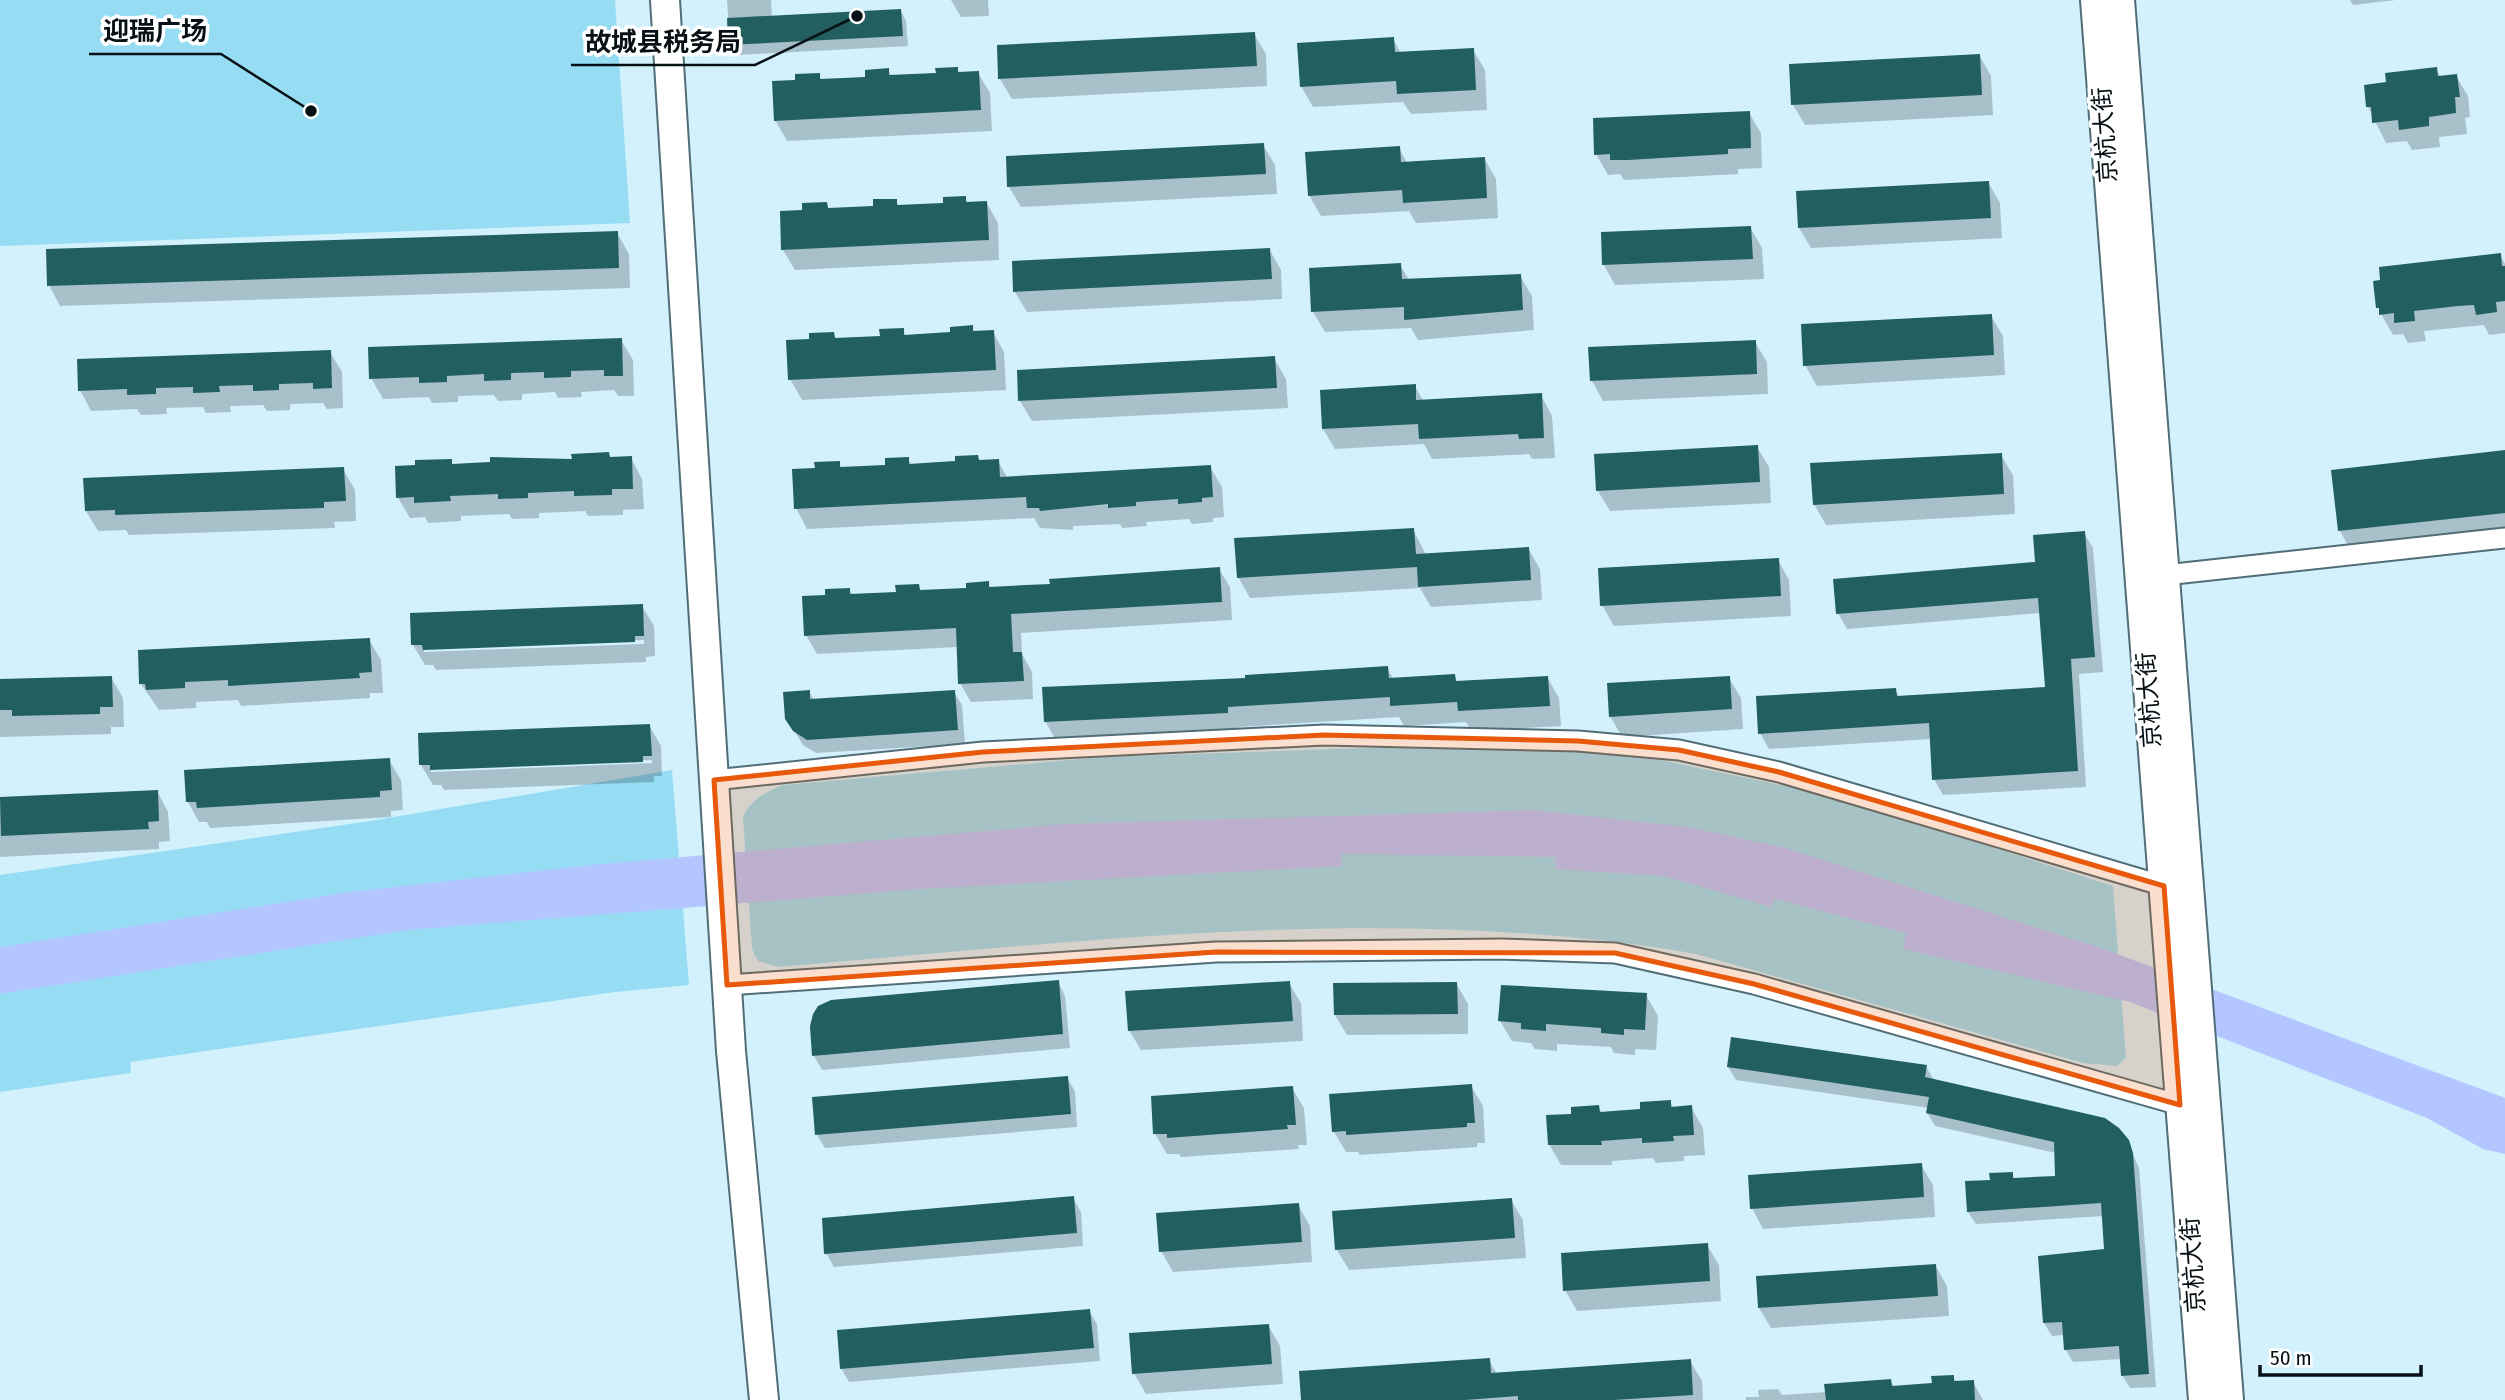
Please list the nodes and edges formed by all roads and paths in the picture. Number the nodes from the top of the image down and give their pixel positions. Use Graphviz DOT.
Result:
graph roads {
  1 [pos="665,0"];
  2 [pos="2095,0"];
  3 [pos="2120,0"];
  4 [pos="2505,538"];
  5 [pos="2165,575"];
  6 [pos="714,780"];
  7 [pos="2164,887"];
  8 [pos="727,985"];
  9 [pos="2180,1105"];
  10 [pos="764,1400"];
  11 [pos="2203,1400"];
  12 [pos="2229,1400"];
  1 -- 6 [label="main road"];
  2 -- 7 [label="main road, 京杭大街"];
  3 -- 5 [label="main road, 京杭大街"];
  4 -- 5 [label="street"];
  5 -- 12 [label="main road, 京杭大街"];
  6 -- 7 [label="street"];
  6 -- 8 [label="main road"];
  7 -- 9 [label="main road, 京杭大街"];
  8 -- 9 [label="street"];
  8 -- 10 [label="main road"];
  9 -- 11 [label="main road, 京杭大街"];
}
